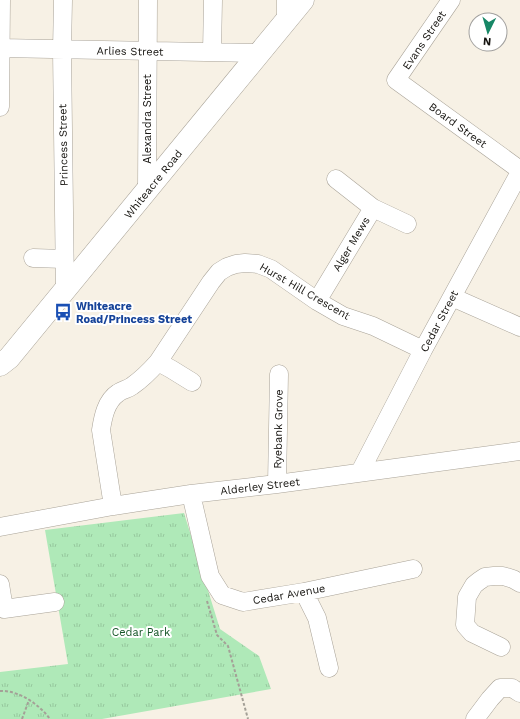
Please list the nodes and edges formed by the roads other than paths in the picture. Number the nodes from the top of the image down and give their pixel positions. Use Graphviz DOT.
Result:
graph roads {
  1 [pos="1,0"];
  2 [pos="63,0"];
  3 [pos="148,0"];
  4 [pos="213,0"];
  5 [pos="303,0"];
  6 [pos="451,0"];
  7 [pos="286,11"];
  8 [pos="1,48"];
  9 [pos="62,50"];
  10 [pos="147,51"];
  11 [pos="212,52"];
  12 [pos="260,53"];
  13 [pos="396,80"];
  14 [pos="0,106"];
  15 [pos="520,171"];
  16 [pos="336,179"];
  17 [pos="146,191"];
  18 [pos="374,208"];
  19 [pos="407,224"];
  20 [pos="33,258"];
  21 [pos="64,259"];
  22 [pos="65,291"];
  23 [pos="452,297"];
  24 [pos="317,301"];
  25 [pos="520,327"];
  26 [pos="423,350"];
  27 [pos="158,362"];
  28 [pos="0,365"];
  29 [pos="279,374"];
  30 [pos="192,382"];
  31 [pos="520,451"];
  32 [pos="360,472"];
  33 [pos="277,484"];
  34 [pos="191,494"];
  35 [pos="113,506"];
  36 [pos="0,527"];
  37 [pos="413,569"];
  38 [pos="520,583"];
  39 [pos="0,584"];
  40 [pos="304,592"];
  41 [pos="55,602"];
  42 [pos="2,609"];
  43 [pos="501,647"];
  44 [pos="329,668"];
  45 [pos="520,693"];
  46 [pos="475,719"];
  1 -- 8 [label="street"];
  2 -- 9 [label="street, Princess Street"];
  3 -- 10 [label="street, Alexandra Street"];
  4 -- 11 [label="street"];
  5 -- 7 [label="main road, Whiteacre Road"];
  6 -- 13 [label="street, Evans Street"];
  7 -- 12 [label="main road, Whiteacre Road"];
  8 -- 9 [label="street, Arlies Street"];
  8 -- 14 [label="street"];
  9 -- 10 [label="street, Arlies Street"];
  9 -- 21 [label="street, Princess Street"];
  10 -- 11 [label="street, Arlies Street"];
  10 -- 17 [label="street, Alexandra Street"];
  11 -- 12 [label="street, Arlies Street"];
  12 -- 17 [label="main road, Whiteacre Road"];
  13 -- 15 [label="street, Board Street"];
  15 -- 23 [label="street, Cedar Street"];
  16 -- 18 [label="street, Alger Mews"];
  17 -- 22 [label="main road, Whiteacre Road"];
  18 -- 19 [label="street"];
  18 -- 24 [label="street, Alger Mews"];
  20 -- 21 [label="street"];
  21 -- 22 [label="street, Princess Street"];
  22 -- 28 [label="main road, Whiteacre Road"];
  23 -- 25 [label="street"];
  23 -- 26 [label="street, Cedar Street"];
  24 -- 26 [label="street, Hurst Hill Crescent"];
  24 -- 27 [label="street, Hurst Hill Crescent"];
  26 -- 32 [label="street, Cedar Street"];
  27 -- 30 [label="street"];
  27 -- 35 [label="street, Hurst Hill Crescent"];
  29 -- 33 [label="street, Ryebank Grove"];
  31 -- 32 [label="street, Alderley Street"];
  32 -- 33 [label="street, Alderley Street"];
  33 -- 34 [label="street, Alderley Street"];
  34 -- 35 [label="street, Alderley Street"];
  34 -- 40 [label="street, Cedar Avenue"];
  35 -- 36 [label="street, Alderley Street"];
  37 -- 40 [label="street, Cedar Avenue"];
  38 -- 43 [label="street"];
  39 -- 42 [label="street"];
  40 -- 44 [label="street"];
  41 -- 42 [label="street"];
  45 -- 46 [label="street"];
}
